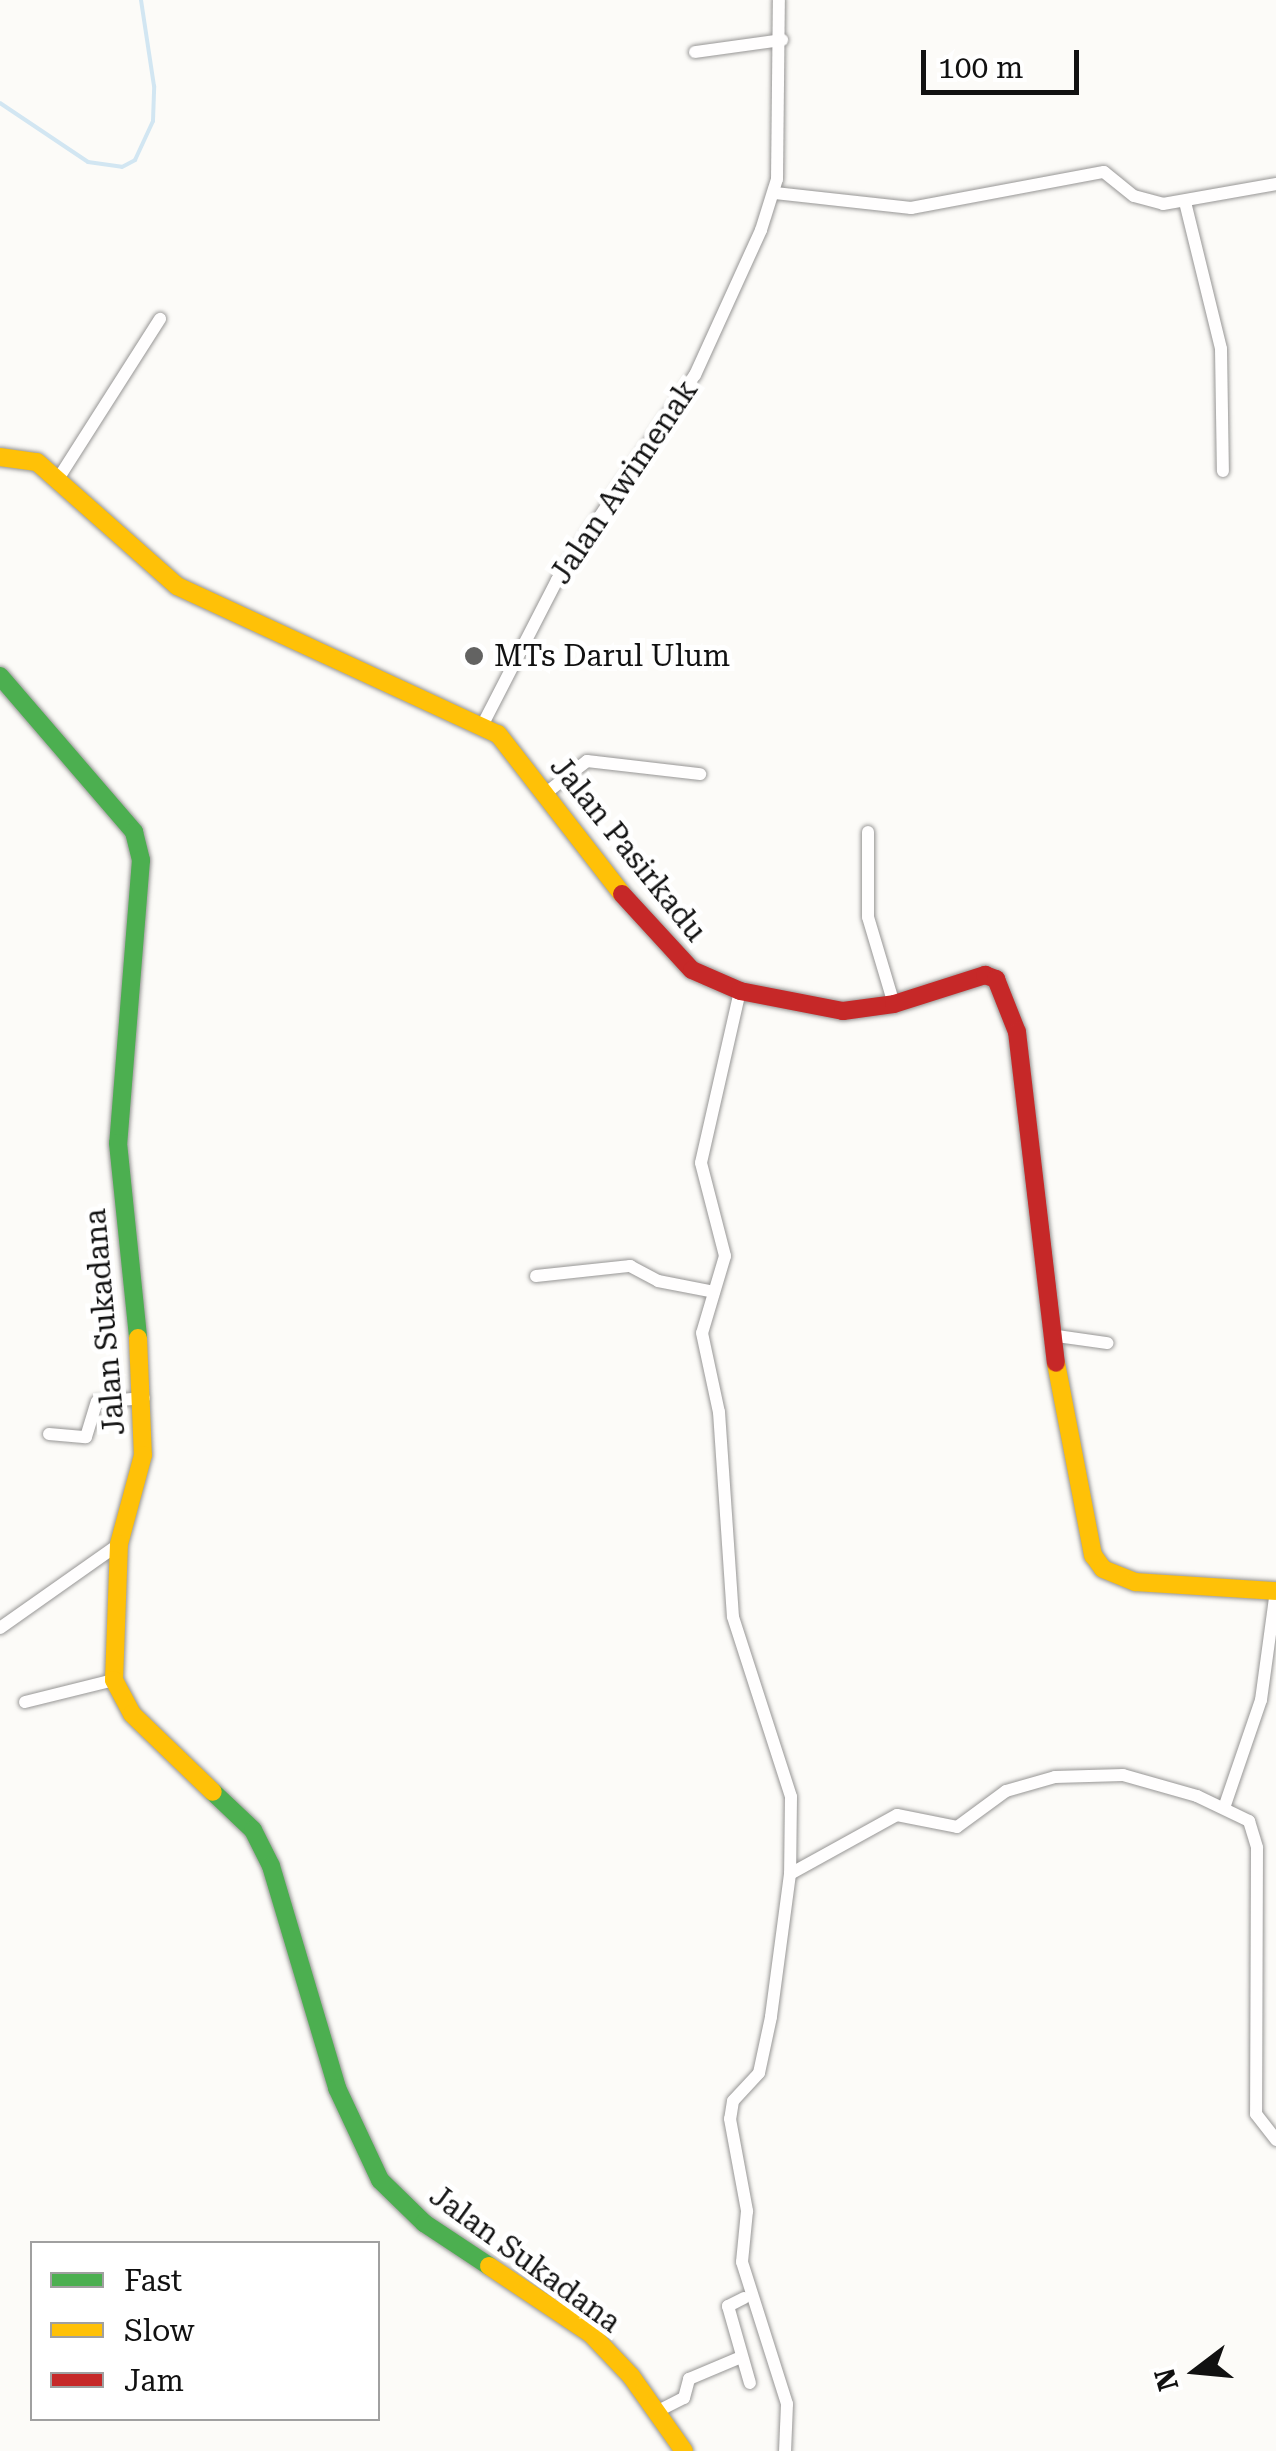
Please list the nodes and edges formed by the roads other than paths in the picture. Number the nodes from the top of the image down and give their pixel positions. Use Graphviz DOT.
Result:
graph roads {
  1 [pos="778,0"];
  2 [pos="782,40"];
  3 [pos="695,52"];
  4 [pos="1276,184"];
  5 [pos="775,193"];
  6 [pos="1185,202"];
  7 [pos="160,319"];
  8 [pos="0,458"];
  9 [pos="1223,471"];
  10 [pos="58,479"];
  11 [pos="0,676"];
  12 [pos="483,724"];
  13 [pos="700,774"];
  14 [pos="546,793"];
  15 [pos="868,832"];
  16 [pos="740,992"];
  17 [pos="894,1004"];
  18 [pos="536,1276"];
  19 [pos="714,1292"];
  20 [pos="1050,1335"];
  21 [pos="1107,1343"];
  22 [pos="144,1398"];
  23 [pos="49,1434"];
  24 [pos="119,1544"];
  25 [pos="1276,1591"];
  26 [pos="0,1628"];
  27 [pos="114,1680"];
  28 [pos="25,1702"];
  29 [pos="1224,1808"];
  30 [pos="790,1874"];
  31 [pos="1276,2140"];
  32 [pos="744,2298"];
  33 [pos="741,2356"];
  34 [pos="750,2383"];
  35 [pos="658,2411"];
  36 [pos="684,2451"];
  37 [pos="785,2451"];
  1 -- 2 [label="street, Jalan Awimenak"];
  2 -- 3 [label="street"];
  2 -- 5 [label="street, Jalan Awimenak"];
  4 -- 6 [label="street"];
  5 -- 6 [label="street"];
  5 -- 12 [label="street, Jalan Awimenak"];
  6 -- 9 [label="street"];
  7 -- 10 [label="street"];
  8 -- 10 [label="main road, Jalan Pasirkadu"];
  10 -- 12 [label="main road, Jalan Pasirkadu"];
  11 -- 22 [label="main road, Jalan Sukadana"];
  12 -- 14 [label="main road, Jalan Pasirkadu"];
  13 -- 14 [label="street"];
  14 -- 16 [label="main road, Jalan Pasirkadu"];
  15 -- 17 [label="street"];
  16 -- 17 [label="main road, Jalan Pasirkadu"];
  16 -- 19 [label="street"];
  17 -- 20 [label="main road, Jalan Pasirkadu"];
  18 -- 19 [label="street"];
  19 -- 30 [label="street"];
  20 -- 21 [label="street"];
  20 -- 25 [label="main road, Jalan Pasirkadu"];
  22 -- 23 [label="street"];
  22 -- 24 [label="main road, Jalan Sukadana"];
  24 -- 26 [label="street"];
  24 -- 27 [label="main road, Jalan Sukadana"];
  25 -- 29 [label="street"];
  27 -- 28 [label="street"];
  27 -- 35 [label="main road, Jalan Sukadana"];
  29 -- 30 [label="street"];
  29 -- 31 [label="street"];
  30 -- 37 [label="street"];
  32 -- 33 [label="street"];
  33 -- 34 [label="street"];
  33 -- 35 [label="street"];
  35 -- 36 [label="main road, Jalan Sukadana"];
}
